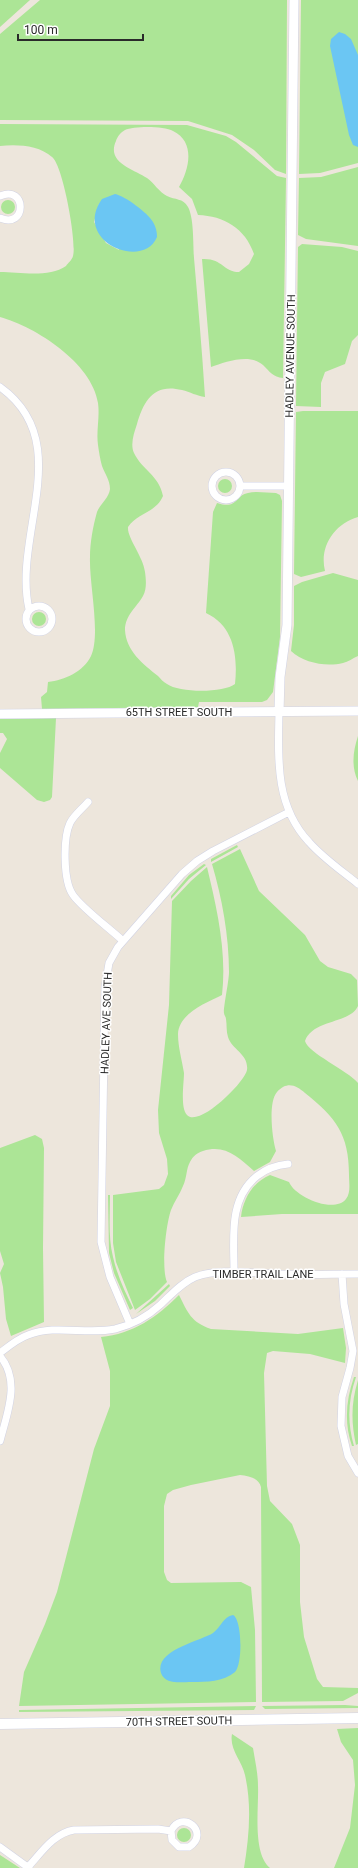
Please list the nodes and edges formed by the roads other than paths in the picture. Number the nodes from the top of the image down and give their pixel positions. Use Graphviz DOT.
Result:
graph roads {
  1 [pos="294,0"];
  2 [pos="0,196"];
  3 [pos="0,218"];
  4 [pos="0,387"];
  5 [pos="240,486"];
  6 [pos="289,486"];
  7 [pos="29,609"];
  8 [pos="358,711"];
  9 [pos="279,712"];
  10 [pos="0,714"];
  11 [pos="88,802"];
  12 [pos="289,812"];
  13 [pos="358,884"];
  14 [pos="122,940"];
  15 [pos="288,1164"];
  16 [pos="234,1272"];
  17 [pos="342,1274"];
  18 [pos="358,1274"];
  19 [pos="130,1324"];
  20 [pos="0,1353"];
  21 [pos="0,1356"];
  22 [pos="0,1441"];
  23 [pos="358,1473"];
  24 [pos="358,1718"];
  25 [pos="0,1724"];
  26 [pos="171,1831"];
  27 [pos="0,1847"];
  28 [pos="28,1867"];
  1 -- 6 [label="street, HADLEY AVENUE SOUTH"];
  2 -- 3 [label="street"];
  4 -- 7 [label="street"];
  5 -- 6 [label="street"];
  6 -- 9 [label="street, HADLEY AVENUE SOUTH"];
  8 -- 9 [label="street, 65TH STREET SOUTH"];
  9 -- 10 [label="street, 65TH STREET SOUTH"];
  9 -- 12 [label="street"];
  11 -- 14 [label="street"];
  12 -- 13 [label="street"];
  12 -- 14 [label="street, HADLEY AVE SOUTH"];
  14 -- 19 [label="street, HADLEY AVE SOUTH"];
  15 -- 16 [label="street"];
  16 -- 17 [label="street, TIMBER TRAIL LANE"];
  16 -- 19 [label="street, TIMBER TRAIL LANE"];
  17 -- 18 [label="street, TIMBER TRAIL LANE"];
  17 -- 23 [label="street"];
  19 -- 20 [label="street, TIMBER TRAIL LANE"];
  21 -- 22 [label="street"];
  24 -- 25 [label="main road, 70TH STREET SOUTH"];
  26 -- 28 [label="street"];
  27 -- 28 [label="street"];
}
